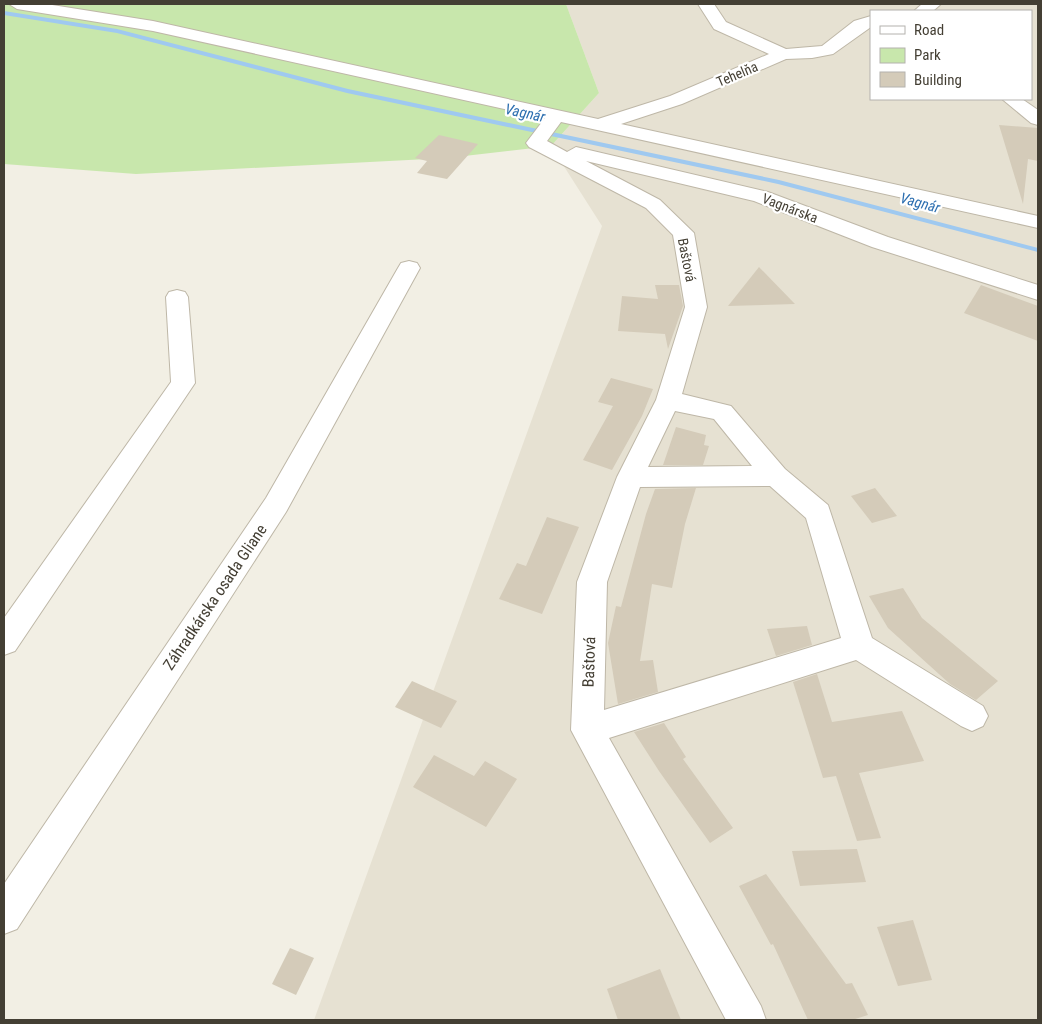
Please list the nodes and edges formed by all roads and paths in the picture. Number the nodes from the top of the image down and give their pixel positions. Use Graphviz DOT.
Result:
graph roads {
  1 [pos="17,4"];
  2 [pos="706,4"];
  3 [pos="870,21"];
  4 [pos="783,54"];
  5 [pos="1012,100"];
  6 [pos="1038,118"];
  7 [pos="600,124"];
  8 [pos="546,130"];
  9 [pos="1038,222"];
  10 [pos="409,268"];
  11 [pos="1038,293"];
  12 [pos="177,297"];
  13 [pos="668,400"];
  14 [pos="776,476"];
  15 [pos="630,478"];
  16 [pos="4,642"];
  17 [pos="859,646"];
  18 [pos="972,716"];
  19 [pos="587,730"];
  20 [pos="4,916"];
  21 [pos="747,1020"];
  1 -- 8 [label="street"];
  2 -- 4 [label="street"];
  3 -- 4 [label="street, Tehelňa"];
  4 -- 7 [label="street, Tehelňa"];
  5 -- 6 [label="street"];
  7 -- 8 [label="street"];
  7 -- 9 [label="street"];
  8 -- 11 [label="street, Vagnárska"];
  8 -- 13 [label="street, Baštová"];
  10 -- 20 [label="street, Záhradkárska osada Gliane"];
  12 -- 16 [label="street"];
  13 -- 14 [label="street"];
  13 -- 15 [label="street, Baštová"];
  14 -- 15 [label="street"];
  14 -- 17 [label="street"];
  15 -- 19 [label="street, Baštová"];
  17 -- 18 [label="street"];
  17 -- 19 [label="street"];
  19 -- 21 [label="street"];
}
